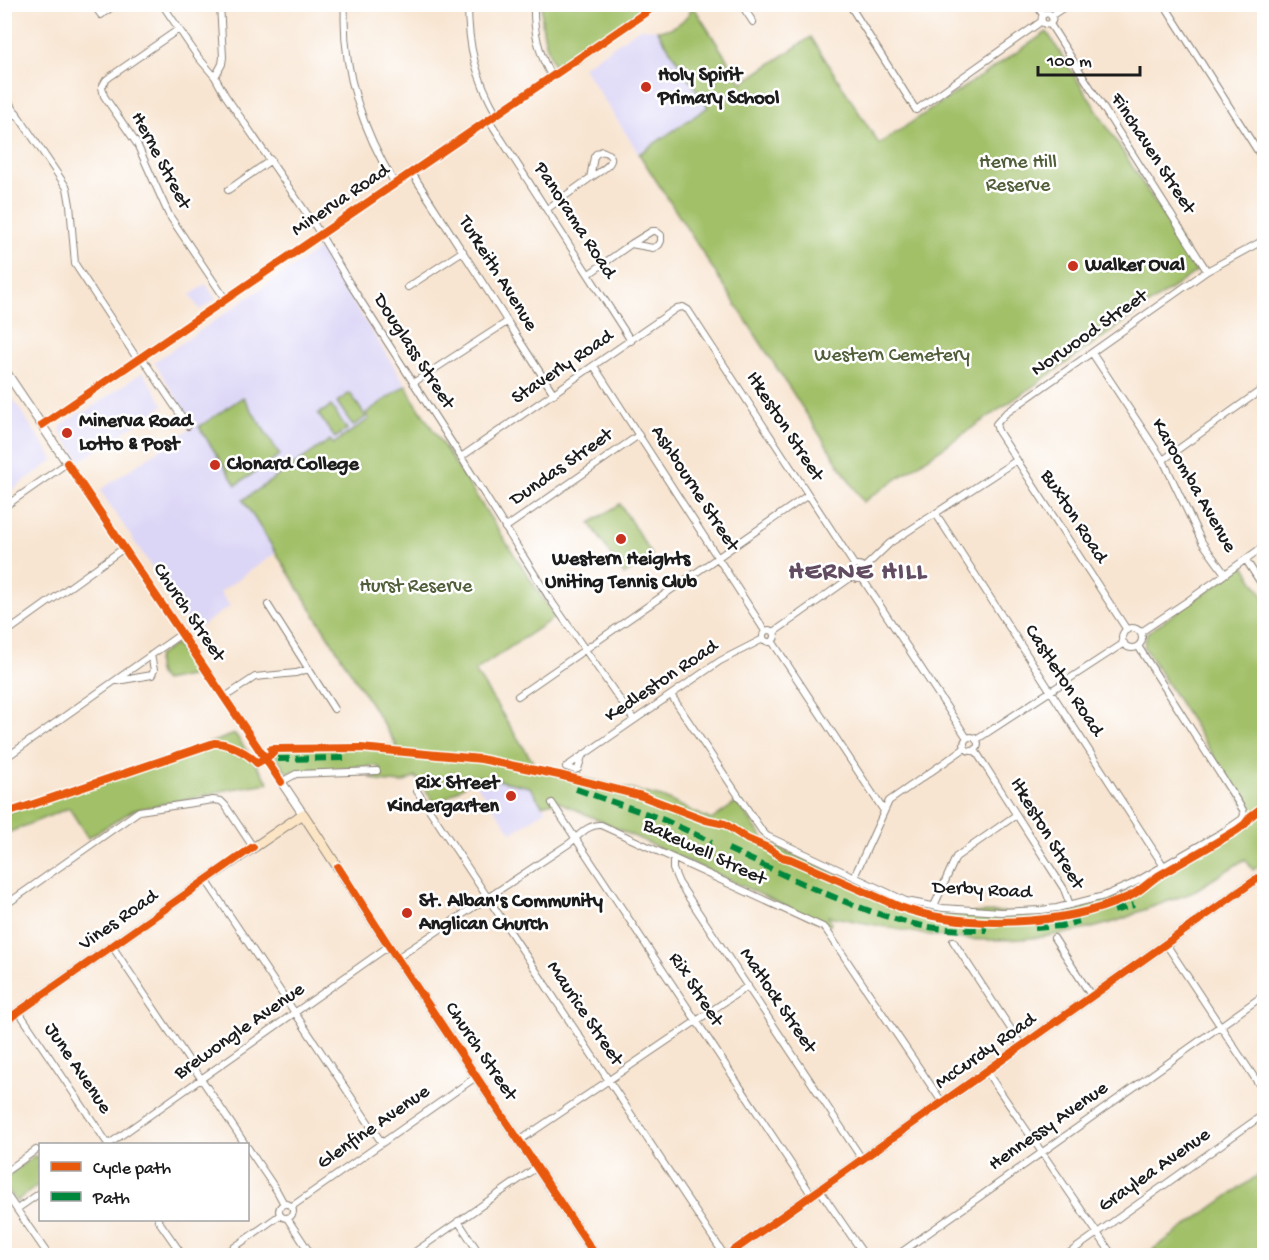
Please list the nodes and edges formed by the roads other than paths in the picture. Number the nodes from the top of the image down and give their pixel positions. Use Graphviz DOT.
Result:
graph roads {
  1 [pos="93,4"];
  2 [pos="116,4"];
  3 [pos="162,4"];
  4 [pos="220,4"];
  5 [pos="345,4"];
  6 [pos="468,4"];
  7 [pos="534,4"];
  8 [pos="658,4"];
  9 [pos="741,4"];
  10 [pos="849,4"];
  11 [pos="1036,4"];
  12 [pos="1069,4"];
  13 [pos="1164,4"];
  14 [pos="1043,18"];
  15 [pos="1050,20"];
  16 [pos="753,22"];
  17 [pos="179,29"];
  18 [pos="215,77"];
  19 [pos="552,77"];
  20 [pos="4,95"];
  21 [pos="16,113"];
  22 [pos="493,117"];
  23 [pos="4,121"];
  24 [pos="271,160"];
  25 [pos="1264,160"];
  26 [pos="412,172"];
  27 [pos="590,178"];
  28 [pos="395,184"];
  29 [pos="228,190"];
  30 [pos="547,209"];
  31 [pos="321,235"];
  32 [pos="1264,240"];
  33 [pos="632,244"];
  34 [pos="463,251"];
  35 [pos="1207,271"];
  36 [pos="589,274"];
  37 [pos="408,286"];
  38 [pos="226,300"];
  39 [pos="683,307"];
  40 [pos="507,322"];
  41 [pos="631,340"];
  42 [pos="1092,353"];
  43 [pos="140,359"];
  44 [pos="594,366"];
  45 [pos="4,369"];
  46 [pos="12,381"];
  47 [pos="413,383"];
  48 [pos="4,386"];
  49 [pos="1264,388"];
  50 [pos="554,393"];
  51 [pos="998,421"];
  52 [pos="42,425"];
  53 [pos="188,426"];
  54 [pos="639,435"];
  55 [pos="461,457"];
  56 [pos="1017,460"];
  57 [pos="1163,460"];
  58 [pos="67,463"];
  59 [pos="808,495"];
  60 [pos="4,507"];
  61 [pos="936,514"];
  62 [pos="505,528"];
  63 [pos="1264,546"];
  64 [pos="124,548"];
  65 [pos="718,557"];
  66 [pos="1246,560"];
  67 [pos="855,566"];
  68 [pos="864,568"];
  69 [pos="1225,574"];
  70 [pos="853,576"];
  71 [pos="862,578"];
  72 [pos="1264,588"];
  73 [pos="268,605"];
  74 [pos="1126,630"];
  75 [pos="765,631"];
  76 [pos="774,632"];
  77 [pos="1141,632"];
  78 [pos="4,634"];
  79 [pos="181,634"];
  80 [pos="763,639"];
  81 [pos="772,641"];
  82 [pos="1124,643"];
  83 [pos="1138,646"];
  84 [pos="585,650"];
  85 [pos="151,655"];
  86 [pos="309,669"];
  87 [pos="113,682"];
  88 [pos="1051,692"];
  89 [pos="671,694"];
  90 [pos="518,696"];
  91 [pos="225,697"];
  92 [pos="334,709"];
  93 [pos="634,720"];
  94 [pos="967,738"];
  95 [pos="976,740"];
  96 [pos="964,748"];
  97 [pos="975,750"];
  98 [pos="582,756"];
  99 [pos="4,759"];
  100 [pos="377,771"];
  101 [pos="281,782"];
  102 [pos="417,791"];
  103 [pos="552,803"];
  104 [pos="884,811"];
  105 [pos="303,814"];
  106 [pos="1016,815"];
  107 [pos="575,839"];
  108 [pos="253,848"];
  109 [pos="673,858"];
  110 [pos="1163,865"];
  111 [pos="1264,874"];
  112 [pos="854,877"];
  113 [pos="206,880"];
  114 [pos="487,898"];
  115 [pos="1070,905"];
  116 [pos="4,906"];
  117 [pos="934,906"];
  118 [pos="1054,938"];
  119 [pos="953,941"];
  120 [pos="1166,944"];
  121 [pos="112,946"];
  122 [pos="389,946"];
  123 [pos="397,958"];
  124 [pos="748,986"];
  125 [pos="1264,995"];
  126 [pos="1092,997"];
  127 [pos="19,1012"];
  128 [pos="295,1013"];
  129 [pos="696,1021"];
  130 [pos="4,1022"];
  131 [pos="1221,1026"];
  132 [pos="1022,1046"];
  133 [pos="986,1071"];
  134 [pos="476,1077"];
  135 [pos="201,1079"];
  136 [pos="609,1080"];
  137 [pos="1264,1092"];
  138 [pos="942,1102"];
  139 [pos="1264,1114"];
  140 [pos="519,1141"];
  141 [pos="107,1143"];
  142 [pos="109,1143"];
  143 [pos="244,1143"];
  144 [pos="381,1143"];
  145 [pos="36,1150"];
  146 [pos="249,1150"];
  147 [pos="1041,1153"];
  148 [pos="862,1159"];
  149 [pos="537,1167"];
  150 [pos="4,1173"];
  151 [pos="4,1191"];
  152 [pos="815,1191"];
  153 [pos="39,1194"];
  154 [pos="284,1204"];
  155 [pos="291,1207"];
  156 [pos="17,1209"];
  157 [pos="283,1216"];
  158 [pos="159,1221"];
  159 [pos="458,1221"];
  160 [pos="1097,1233"];
  161 [pos="49,1256"];
  162 [pos="183,1256"];
  163 [pos="222,1256"];
  164 [pos="312,1256"];
  165 [pos="409,1256"];
  166 [pos="481,1256"];
  167 [pos="596,1256"];
  168 [pos="725,1256"];
  169 [pos="865,1256"];
  170 [pos="896,1256"];
  171 [pos="1065,1256"];
  172 [pos="1113,1256"];
  1 -- 2 [label="street"];
  3 -- 17 [label="street, Douglass Street"];
  4 -- 18 [label="street"];
  5 -- 28 [label="street"];
  6 -- 22 [label="street, Panorama Road"];
  7 -- 19 [label="street"];
  8 -- 19 [label="street, Minerva Road"];
  9 -- 16 [label="street"];
  10 -- 14 [label="street"];
  11 -- 14 [label="street"];
  12 -- 15 [label="street"];
  13 -- 25 [label="street"];
  14 -- 15 [label="street"];
  15 -- 35 [label="street, Finchaven Street"];
  17 -- 18 [label="street, Douglass Street"];
  17 -- 38 [label="street, Herne Street"];
  18 -- 24 [label="street, Douglass Street"];
  19 -- 22 [label="street, Minerva Road"];
  20 -- 21 [label="street"];
  21 -- 23 [label="street"];
  21 -- 43 [label="street"];
  22 -- 26 [label="street, Minerva Road"];
  22 -- 30 [label="street, Panorama Road"];
  24 -- 29 [label="street"];
  24 -- 31 [label="street, Douglass Street"];
  26 -- 28 [label="street, Minerva Road"];
  26 -- 34 [label="street, Turkeith Avenue"];
  27 -- 30 [label="street"];
  28 -- 31 [label="street, Minerva Road"];
  30 -- 36 [label="street, Panorama Road"];
  31 -- 38 [label="street, Minerva Road"];
  31 -- 47 [label="street, Douglass Street"];
  32 -- 35 [label="street, Norwood Street"];
  33 -- 36 [label="street"];
  34 -- 37 [label="street"];
  34 -- 40 [label="street, Turkeith Avenue"];
  35 -- 42 [label="street, Norwood Street"];
  36 -- 41 [label="street, Panorama Road"];
  38 -- 43 [label="street, Minerva Road"];
  39 -- 41 [label="street, Staverly Road"];
  39 -- 59 [label="street, Itkeston Street"];
  40 -- 47 [label="street"];
  40 -- 50 [label="street, Turkeith Avenue"];
  41 -- 44 [label="street, Staverly Road"];
  42 -- 51 [label="street, Norwood Street"];
  42 -- 57 [label="street, Karoomba Avenue"];
  43 -- 52 [label="street, Minerva Road"];
  43 -- 53 [label="street"];
  44 -- 50 [label="street, Staverly Road"];
  44 -- 54 [label="street, Ashbourne Street"];
  45 -- 46 [label="street, Church Street"];
  46 -- 48 [label="street"];
  46 -- 52 [label="street, Church Street"];
  47 -- 55 [label="street, Douglass Street"];
  49 -- 57 [label="street"];
  50 -- 55 [label="street, Staverly Road"];
  51 -- 56 [label="street, Buxton Road"];
  52 -- 58 [label="street, Church Street"];
  54 -- 62 [label="street, Dundas Street"];
  54 -- 65 [label="street, Ashbourne Street"];
  55 -- 62 [label="street, Douglass Street"];
  56 -- 61 [label="street"];
  56 -- 74 [label="street, Buxton Road"];
  57 -- 69 [label="street, Karoomba Avenue"];
  58 -- 60 [label="street"];
  58 -- 64 [label="street, Church Street"];
  59 -- 65 [label="street"];
  59 -- 67 [label="street, Itkeston Street"];
  61 -- 68 [label="street"];
  61 -- 88 [label="street, Castleton Road"];
  62 -- 84 [label="street, Douglass Street"];
  63 -- 66 [label="street"];
  64 -- 78 [label="street"];
  64 -- 79 [label="street, Church Street"];
  65 -- 75 [label="street, Ashbourne Street"];
  65 -- 84 [label="street"];
  66 -- 69 [label="street"];
  66 -- 72 [label="street"];
  67 -- 68 [label="street"];
  67 -- 70 [label="street"];
  68 -- 71 [label="street"];
  69 -- 77 [label="street"];
  70 -- 71 [label="street"];
  70 -- 76 [label="street"];
  71 -- 94 [label="street"];
  73 -- 86 [label="street"];
  74 -- 77 [label="street"];
  74 -- 82 [label="street"];
  75 -- 76 [label="street"];
  75 -- 80 [label="street"];
  76 -- 81 [label="street"];
  77 -- 83 [label="street"];
  79 -- 85 [label="street"];
  79 -- 91 [label="street, Church Street"];
  80 -- 81 [label="street"];
  80 -- 89 [label="street, Kedleston Road"];
  81 -- 104 [label="street"];
  82 -- 83 [label="street"];
  82 -- 88 [label="street"];
  83 -- 110 [label="street, Derby Road"];
  84 -- 90 [label="street"];
  84 -- 93 [label="street, Douglass Street"];
  85 -- 87 [label="street"];
  85 -- 87 [label="street"];
  86 -- 91 [label="street"];
  86 -- 92 [label="street"];
  87 -- 99 [label="street"];
  88 -- 95 [label="street"];
  88 -- 110 [label="street, Castleton Road"];
  89 -- 93 [label="street, Kedleston Road"];
  89 -- 112 [label="street, Derby Road"];
  91 -- 101 [label="street, Church Street"];
  93 -- 98 [label="street, Kedleston Road"];
  94 -- 95 [label="street"];
  94 -- 96 [label="street"];
  95 -- 97 [label="street"];
  96 -- 97 [label="street"];
  96 -- 104 [label="street"];
  97 -- 106 [label="street, Itkeston Street"];
  100 -- 101 [label="street"];
  101 -- 105 [label="street, Church Street"];
  102 -- 114 [label="street, Maurice Street"];
  103 -- 107 [label="street, Rix Street"];
  104 -- 112 [label="street"];
  105 -- 108 [label="main road, Vines Road"];
  105 -- 122 [label="main road, Church Street"];
  106 -- 115 [label="street, Itkeston Street"];
  106 -- 117 [label="street"];
  107 -- 109 [label="street, Bakewell Street"];
  107 -- 114 [label="street, Bakewell Street"];
  107 -- 129 [label="street, Rix Street"];
  108 -- 113 [label="main road, Vines Road"];
  108 -- 116 [label="street"];
  109 -- 124 [label="street, Matlock Street"];
  109 -- 138 [label="street, Bakewell Street"];
  110 -- 115 [label="street, Derby Road"];
  111 -- 120 [label="main road, McCurdy Road"];
  112 -- 117 [label="street, Derby Road"];
  113 -- 121 [label="main road, Vines Road"];
  113 -- 128 [label="street"];
  114 -- 123 [label="street, Bakewell Street"];
  114 -- 136 [label="street, Maurice Street"];
  115 -- 117 [label="street, Derby Road"];
  118 -- 126 [label="street"];
  119 -- 132 [label="street"];
  120 -- 126 [label="main road, McCurdy Road"];
  120 -- 131 [label="street"];
  121 -- 127 [label="main road, Vines Road"];
  121 -- 135 [label="street"];
  122 -- 123 [label="main road, Church Street"];
  122 -- 128 [label="street, Brewongle Avenue"];
  123 -- 134 [label="main road, Church Street"];
  124 -- 129 [label="street"];
  124 -- 148 [label="street, Matlock Street"];
  125 -- 131 [label="street, Hennessy Avenue"];
  126 -- 132 [label="main road, McCurdy Road"];
  127 -- 130 [label="main road, Vines Road"];
  127 -- 141 [label="street, June Avenue"];
  128 -- 135 [label="street, Brewongle Avenue"];
  128 -- 144 [label="street"];
  129 -- 136 [label="street"];
  129 -- 152 [label="street, Rix Street"];
  131 -- 137 [label="street"];
  131 -- 147 [label="street, Hennessy Avenue"];
  132 -- 133 [label="main road, McCurdy Road"];
  133 -- 138 [label="main road, McCurdy Road"];
  133 -- 147 [label="street"];
  134 -- 140 [label="main road, Church Street"];
  134 -- 144 [label="street, Glenfine Avenue"];
  135 -- 142 [label="street, Brewongle Avenue"];
  135 -- 143 [label="street"];
  136 -- 140 [label="street"];
  136 -- 168 [label="street, Maurice Street"];
  138 -- 148 [label="main road, McCurdy Road"];
  139 -- 160 [label="street, Graylea Avenue"];
  140 -- 149 [label="main road, Church Street"];
  144 -- 155 [label="street, Glenfine Avenue"];
  145 -- 150 [label="street"];
  146 -- 154 [label="street"];
  147 -- 160 [label="street"];
  147 -- 170 [label="street, Hennessy Avenue"];
  148 -- 152 [label="main road, McCurdy Road"];
  149 -- 159 [label="street"];
  149 -- 167 [label="main road, Church Street"];
  151 -- 156 [label="street"];
  152 -- 168 [label="main road, McCurdy Road"];
  152 -- 169 [label="street, Rix Street"];
  153 -- 156 [label="street"];
  154 -- 155 [label="street"];
  154 -- 157 [label="street"];
  155 -- 157 [label="street"];
  156 -- 161 [label="street"];
  157 -- 163 [label="street"];
  157 -- 164 [label="street"];
  158 -- 162 [label="street"];
  159 -- 165 [label="street"];
  159 -- 166 [label="street"];
  160 -- 171 [label="street, Graylea Avenue"];
  160 -- 172 [label="street"];
}
